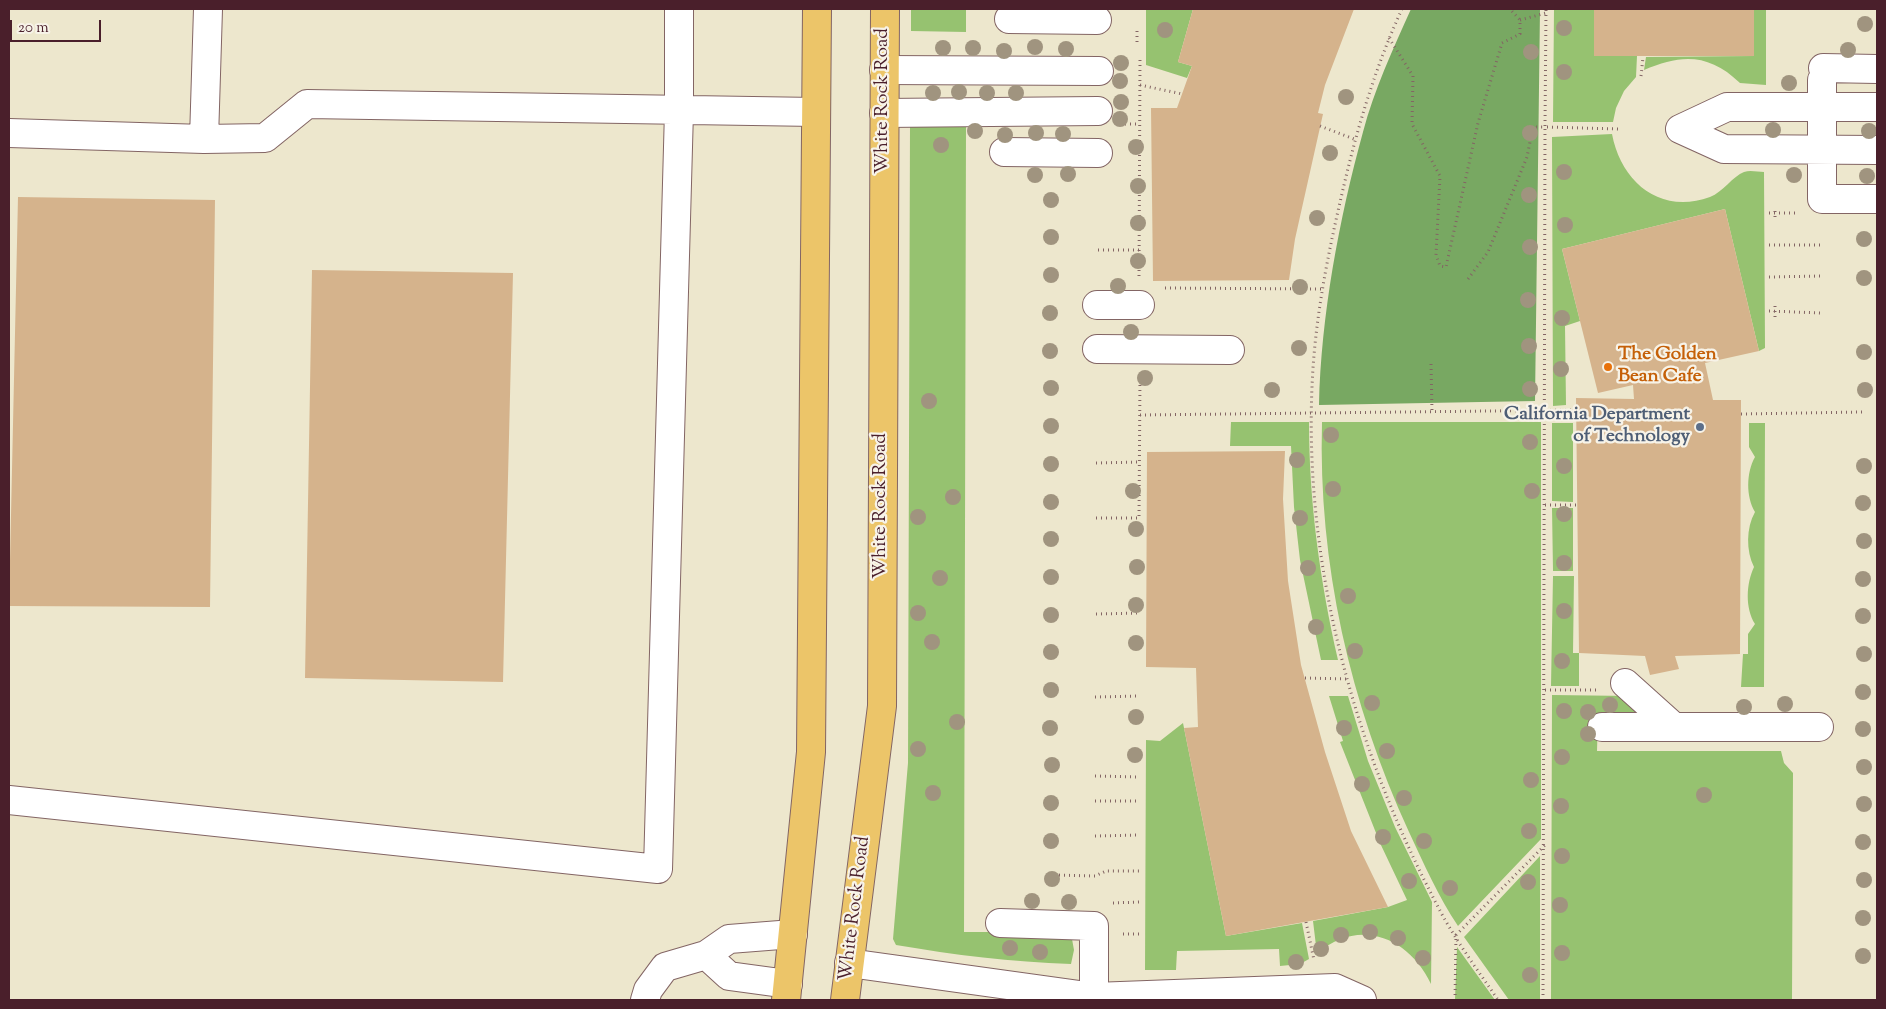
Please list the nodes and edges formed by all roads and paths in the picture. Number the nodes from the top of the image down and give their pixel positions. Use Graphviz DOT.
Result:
graph roads {
  1 [pos="208,9"];
  2 [pos="679,9"];
  3 [pos="816,9"];
  4 [pos="885,9"];
  5 [pos="1402,9"];
  6 [pos="1510,9"];
  7 [pos="1546,11"];
  8 [pos="1009,19"];
  9 [pos="1097,20"];
  10 [pos="1520,20"];
  11 [pos="1137,31"];
  12 [pos="1389,38"];
  13 [pos="1137,42"];
  14 [pos="1643,57"];
  15 [pos="1140,59"];
  16 [pos="1877,69"];
  17 [pos="884,70"];
  18 [pos="1099,71"];
  19 [pos="1641,76"];
  20 [pos="1140,85"];
  21 [pos="1182,94"];
  22 [pos="1877,107"];
  23 [pos="1822,108"];
  24 [pos="679,111"];
  25 [pos="1098,111"];
  26 [pos="816,112"];
  27 [pos="884,113"];
  28 [pos="1320,126"];
  29 [pos="1545,127"];
  30 [pos="1619,128"];
  31 [pos="9,133"];
  32 [pos="204,139"];
  33 [pos="1354,139"];
  34 [pos="1822,149"];
  35 [pos="1877,150"];
  36 [pos="1004,152"];
  37 [pos="1098,152"];
  38 [pos="1877,200"];
  39 [pos="1775,209"];
  40 [pos="1775,217"];
  41 [pos="1136,245"];
  42 [pos="1769,245"];
  43 [pos="1822,246"];
  44 [pos="1098,250"];
  45 [pos="1138,250"];
  46 [pos="1821,276"];
  47 [pos="1769,277"];
  48 [pos="1468,279"];
  49 [pos="1322,289"];
  50 [pos="1139,297"];
  51 [pos="1097,306"];
  52 [pos="1775,306"];
  53 [pos="1769,312"];
  54 [pos="1775,312"];
  55 [pos="1821,312"];
  56 [pos="1775,317"];
  57 [pos="1097,349"];
  58 [pos="1139,350"];
  59 [pos="1230,350"];
  60 [pos="1431,364"];
  61 [pos="1545,410"];
  62 [pos="1577,410"];
  63 [pos="1432,411"];
  64 [pos="1863,412"];
  65 [pos="1313,414"];
  66 [pos="1740,414"];
  67 [pos="1140,415"];
  68 [pos="1138,462"];
  69 [pos="1096,463"];
  70 [pos="1545,505"];
  71 [pos="1578,505"];
  72 [pos="1096,518"];
  73 [pos="1140,613"];
  74 [pos="1096,614"];
  75 [pos="1305,678"];
  76 [pos="1347,679"];
  77 [pos="1614,686"];
  78 [pos="1545,690"];
  79 [pos="1140,696"];
  80 [pos="1095,697"];
  81 [pos="1602,727"];
  82 [pos="1674,727"];
  83 [pos="1819,727"];
  84 [pos="1095,776"];
  85 [pos="1140,777"];
  86 [pos="9,800"];
  87 [pos="1095,801"];
  88 [pos="1139,801"];
  89 [pos="1139,835"];
  90 [pos="1095,836"];
  91 [pos="1545,845"];
  92 [pos="1139,871"];
  93 [pos="1054,875"];
  94 [pos="1140,902"];
  95 [pos="1103,904"];
  96 [pos="1306,922"];
  97 [pos="1000,923"];
  98 [pos="793,934"];
  99 [pos="1456,935"];
  100 [pos="706,955"];
  101 [pos="1314,960"];
  102 [pos="850,963"];
  103 [pos="787,992"];
  104 [pos="1094,999"];
  105 [pos="645,1000"];
  106 [pos="845,1000"];
  107 [pos="1362,1000"];
  108 [pos="1455,1000"];
  109 [pos="1498,1000"];
  110 [pos="1543,1000"];
  1 -- 32 [label="lane"];
  2 -- 24 [label="lane"];
  3 -- 26 [label="main road"];
  4 -- 17 [label="main road, White Rock Road"];
  5 -- 12 [label="path"];
  6 -- 10 [label="path"];
  7 -- 10 [label="path"];
  7 -- 29 [label="path"];
  8 -- 9 [label="lane"];
  10 -- 12 [label="path"];
  11 -- 13 [label="path"];
  12 -- 33 [label="path"];
  14 -- 19 [label="path"];
  15 -- 20 [label="path"];
  16 -- 23 [label="lane"];
  17 -- 18 [label="lane"];
  17 -- 27 [label="main road, White Rock Road"];
  20 -- 21 [label="path"];
  20 -- 45 [label="path"];
  22 -- 23 [label="lane"];
  23 -- 34 [label="lane"];
  23 -- 34 [label="lane"];
  24 -- 26 [label="lane"];
  24 -- 32 [label="lane"];
  24 -- 86 [label="lane"];
  25 -- 27 [label="lane"];
  26 -- 98 [label="main road"];
  27 -- 102 [label="main road, White Rock Road"];
  28 -- 33 [label="path"];
  29 -- 30 [label="path"];
  29 -- 48 [label="path"];
  29 -- 61 [label="path"];
  31 -- 32 [label="lane"];
  33 -- 49 [label="path"];
  34 -- 35 [label="lane"];
  34 -- 38 [label="lane"];
  36 -- 37 [label="lane"];
  39 -- 40 [label="path"];
  41 -- 45 [label="path"];
  42 -- 43 [label="path"];
  44 -- 45 [label="path"];
  45 -- 50 [label="path"];
  46 -- 47 [label="path"];
  49 -- 50 [label="path"];
  49 -- 65 [label="path"];
  50 -- 51 [label="lane"];
  52 -- 54 [label="path"];
  53 -- 54 [label="path"];
  54 -- 55 [label="path"];
  54 -- 56 [label="path"];
  57 -- 58 [label="lane"];
  58 -- 59 [label="lane"];
  58 -- 67 [label="path"];
  60 -- 63 [label="path"];
  61 -- 62 [label="path"];
  61 -- 63 [label="path"];
  61 -- 70 [label="path"];
  63 -- 65 [label="path"];
  64 -- 66 [label="path"];
  65 -- 67 [label="path"];
  65 -- 76 [label="path"];
  67 -- 68 [label="path"];
  68 -- 69 [label="path"];
  68 -- 72 [label="path"];
  70 -- 71 [label="path"];
  70 -- 78 [label="path"];
  73 -- 74 [label="path"];
  75 -- 76 [label="path"];
  76 -- 99 [label="path"];
  77 -- 78 [label="path"];
  77 -- 82 [label="lane"];
  78 -- 91 [label="path"];
  79 -- 80 [label="path"];
  81 -- 82 [label="lane"];
  82 -- 83 [label="lane"];
  84 -- 85 [label="path"];
  87 -- 88 [label="path"];
  89 -- 90 [label="path"];
  91 -- 99 [label="path"];
  91 -- 110 [label="path"];
  92 -- 93 [label="path"];
  94 -- 95 [label="path"];
  96 -- 101 [label="path"];
  97 -- 104 [label="lane"];
  98 -- 100 [label="lane"];
  98 -- 103 [label="main road"];
  99 -- 108 [label="path"];
  99 -- 109 [label="path"];
  100 -- 103 [label="lane"];
  100 -- 105 [label="lane"];
  102 -- 104 [label="lane"];
  102 -- 106 [label="main road, White Rock Road"];
  104 -- 107 [label="lane"];
}
